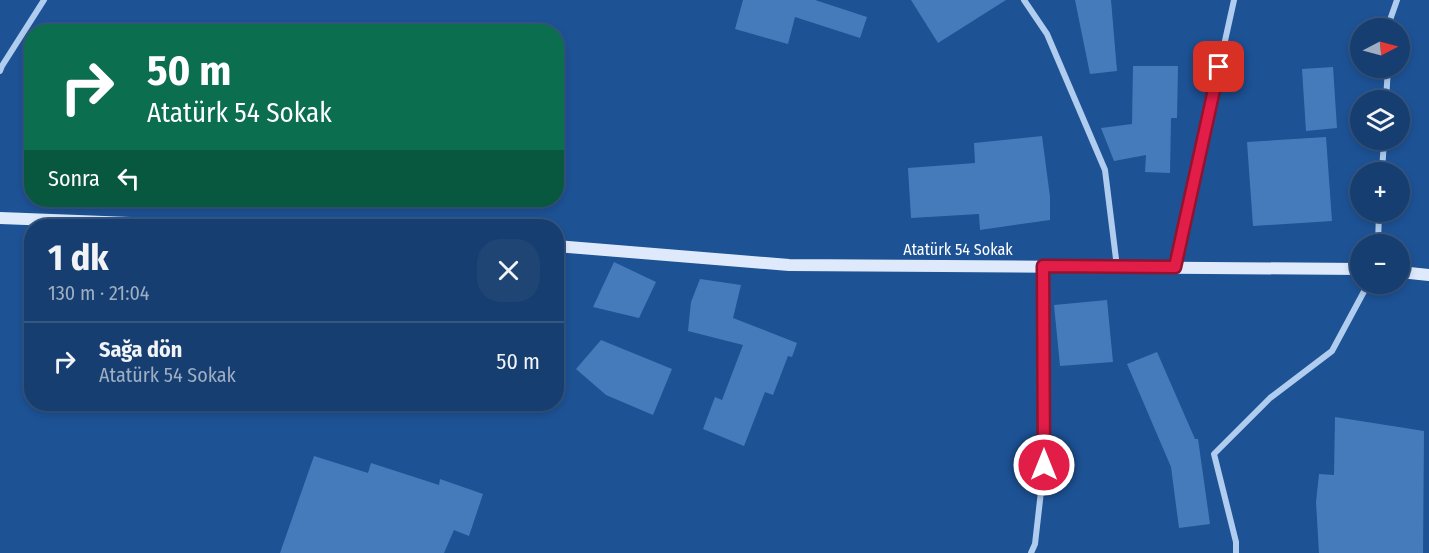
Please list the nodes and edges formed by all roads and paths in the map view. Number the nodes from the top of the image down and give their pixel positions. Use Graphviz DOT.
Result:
graph roads {
  1 [pos="44,0"];
  2 [pos="1024,0"];
  3 [pos="1234,0"];
  4 [pos="1397,0"];
  5 [pos="1391,18"];
  6 [pos="29,24"];
  7 [pos="24,31"];
  8 [pos="0,71"];
  9 [pos="0,218"];
  10 [pos="26,219"];
  11 [pos="564,247"];
  12 [pos="1043,266"];
  13 [pos="1117,267"];
  14 [pos="1175,267"];
  15 [pos="1350,269"];
  16 [pos="1410,273"];
  17 [pos="1429,275"];
  18 [pos="1363,294"];
  19 [pos="1031,553"];
  20 [pos="1236,553"];
  1 -- 6 [label="street"];
  2 -- 13 [label="street"];
  3 -- 14 [label="street"];
  4 -- 5 [label="street"];
  7 -- 8 [label="street"];
  9 -- 10 [label="street"];
  11 -- 12 [label="street, Atatürk 54 Sokak"];
  12 -- 13 [label="street, Atatürk 54 Sokak"];
  12 -- 19 [label="street"];
  13 -- 14 [label="street, Atatürk 54 Sokak"];
  14 -- 15 [label="street, Atatürk 54 Sokak"];
  16 -- 17 [label="street"];
  18 -- 20 [label="street"];
}
